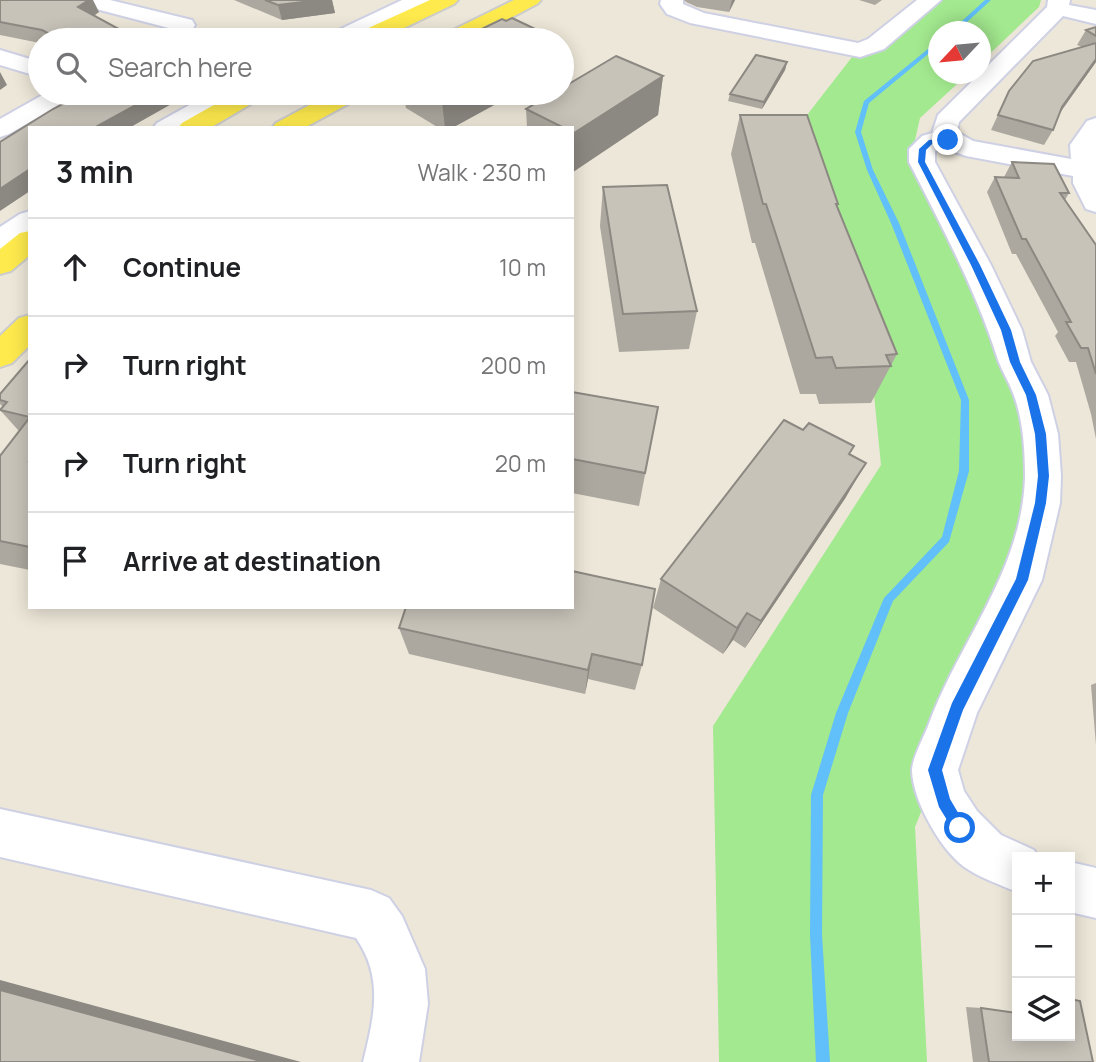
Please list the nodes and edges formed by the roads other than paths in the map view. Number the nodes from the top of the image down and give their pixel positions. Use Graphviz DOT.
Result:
graph roads {
  1 [pos="84,0"];
  2 [pos="419,0"];
  3 [pos="447,0"];
  4 [pos="530,0"];
  5 [pos="672,0"];
  6 [pos="930,0"];
  7 [pos="1059,4"];
  8 [pos="1096,17"];
  9 [pos="180,28"];
  10 [pos="360,28"];
  11 [pos="387,28"];
  12 [pos="475,28"];
  13 [pos="0,57"];
  14 [pos="28,66"];
  15 [pos="42,105"];
  16 [pos="207,105"];
  17 [pos="231,105"];
  18 [pos="328,105"];
  19 [pos="170,126"];
  20 [pos="194,126"];
  21 [pos="289,126"];
  22 [pos="0,129"];
  23 [pos="948,140"];
  24 [pos="1090,147"];
  25 [pos="1096,203"];
  26 [pos="28,221"];
  27 [pos="0,240"];
  28 [pos="28,242"];
  29 [pos="0,264"];
  30 [pos="28,328"];
  31 [pos="0,355"];
  32 [pos="0,834"];
  33 [pos="1012,865"];
  34 [pos="1075,888"];
  35 [pos="1096,893"];
  36 [pos="391,1062"];
  1 -- 9 [label="street"];
  2 -- 10 [label="street"];
  3 -- 11 [label="main road"];
  4 -- 12 [label="main road"];
  5 -- 6 [label="street"];
  7 -- 8 [label="street"];
  7 -- 23 [label="street"];
  13 -- 14 [label="street"];
  15 -- 22 [label="street"];
  16 -- 19 [label="street"];
  17 -- 20 [label="main road"];
  18 -- 21 [label="main road"];
  23 -- 24 [label="street"];
  23 -- 33 [label="street"];
  24 -- 25 [label="street"];
  26 -- 27 [label="street"];
  28 -- 29 [label="main road"];
  30 -- 31 [label="main road"];
  32 -- 36 [label="street"];
  34 -- 35 [label="street"];
}
